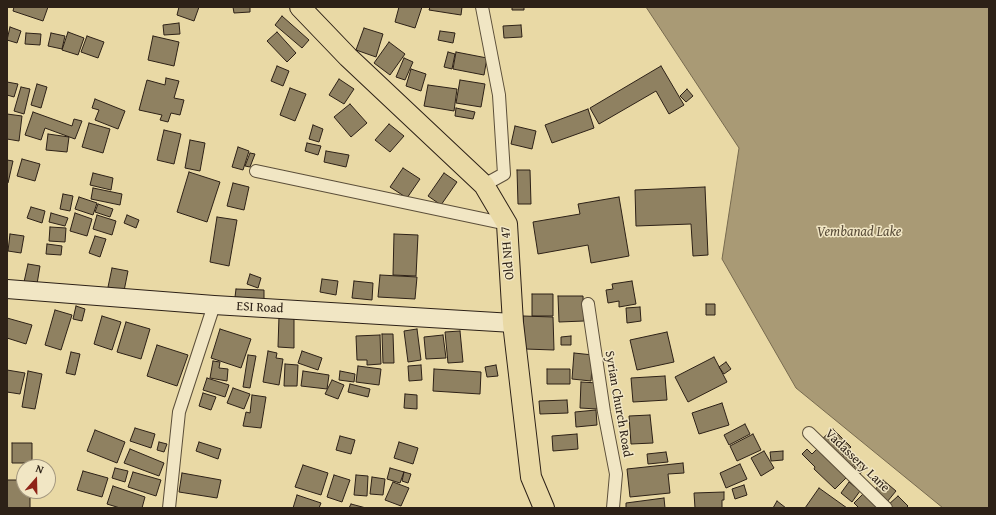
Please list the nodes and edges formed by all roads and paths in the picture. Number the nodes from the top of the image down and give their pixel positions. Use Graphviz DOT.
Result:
graph roads {
  1 [pos="300,7"];
  2 [pos="482,7"];
  3 [pos="256,171"];
  4 [pos="484,185"];
  5 [pos="507,224"];
  6 [pos="7,289"];
  7 [pos="588,304"];
  8 [pos="214,305"];
  9 [pos="513,323"];
  10 [pos="809,433"];
  11 [pos="168,508"];
  12 [pos="544,508"];
  13 [pos="614,508"];
  14 [pos="886,508"];
  1 -- 4 [label="main road, Old NH 47"];
  2 -- 4 [label="street"];
  3 -- 5 [label="street"];
  4 -- 5 [label="main road, Old NH 47"];
  5 -- 9 [label="main road, Old NH 47"];
  6 -- 8 [label="main road, ESI Road"];
  7 -- 13 [label="street, Syrian Church Road"];
  8 -- 9 [label="main road, ESI Road"];
  8 -- 11 [label="street"];
  9 -- 12 [label="main road, Old NH 47"];
  10 -- 14 [label="street, Vadassery Lane"];
}
